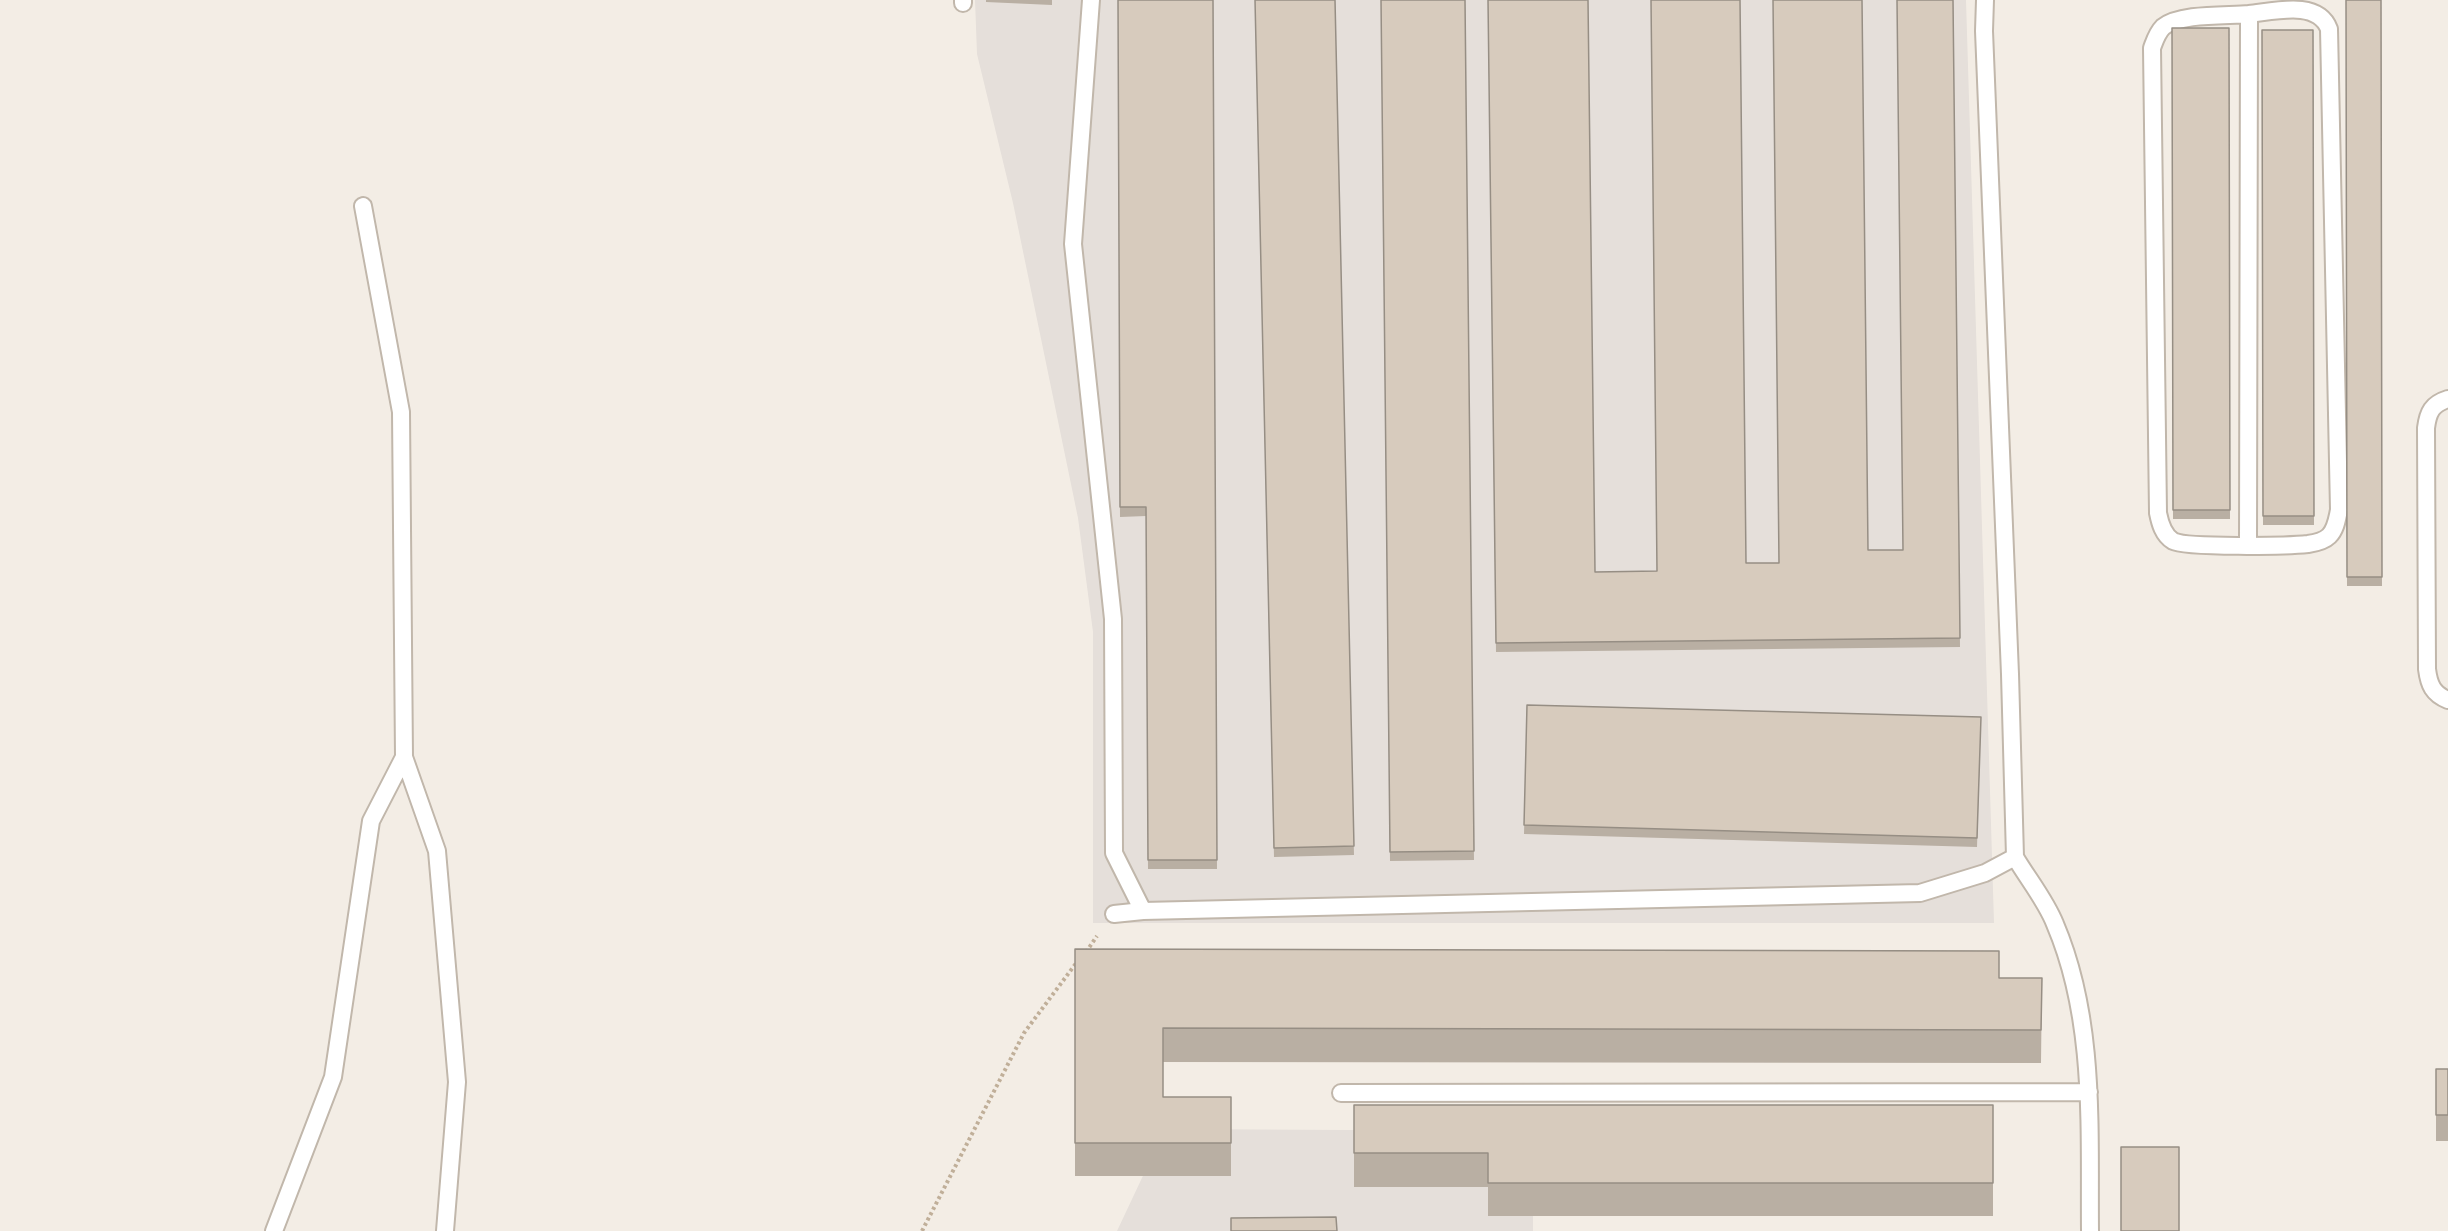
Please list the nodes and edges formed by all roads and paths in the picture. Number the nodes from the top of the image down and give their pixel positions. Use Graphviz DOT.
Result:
graph roads {
  1 [pos="1091,0"];
  2 [pos="1985,0"];
  3 [pos="2297,4"];
  4 [pos="2249,14"];
  5 [pos="363,206"];
  6 [pos="2448,399"];
  7 [pos="2248,545"];
  8 [pos="2448,700"];
  9 [pos="404,757"];
  10 [pos="2015,857"];
  11 [pos="1143,912"];
  12 [pos="1114,914"];
  13 [pos="2089,1092"];
  14 [pos="1341,1093"];
  15 [pos="274,1231"];
  16 [pos="445,1231"];
  17 [pos="922,1231"];
  18 [pos="2090,1231"];
  1 -- 11 [label="lane"];
  2 -- 10 [label="lane"];
  3 -- 4 [label="lane"];
  3 -- 7 [label="lane"];
  4 -- 7 [label="lane"];
  4 -- 7 [label="lane"];
  5 -- 9 [label="lane"];
  6 -- 8 [label="lane"];
  9 -- 15 [label="lane"];
  9 -- 16 [label="lane"];
  10 -- 11 [label="lane"];
  10 -- 13 [label="lane"];
  11 -- 12 [label="lane"];
  12 -- 17 [label="path"];
  13 -- 14 [label="lane"];
  13 -- 18 [label="lane"];
}
